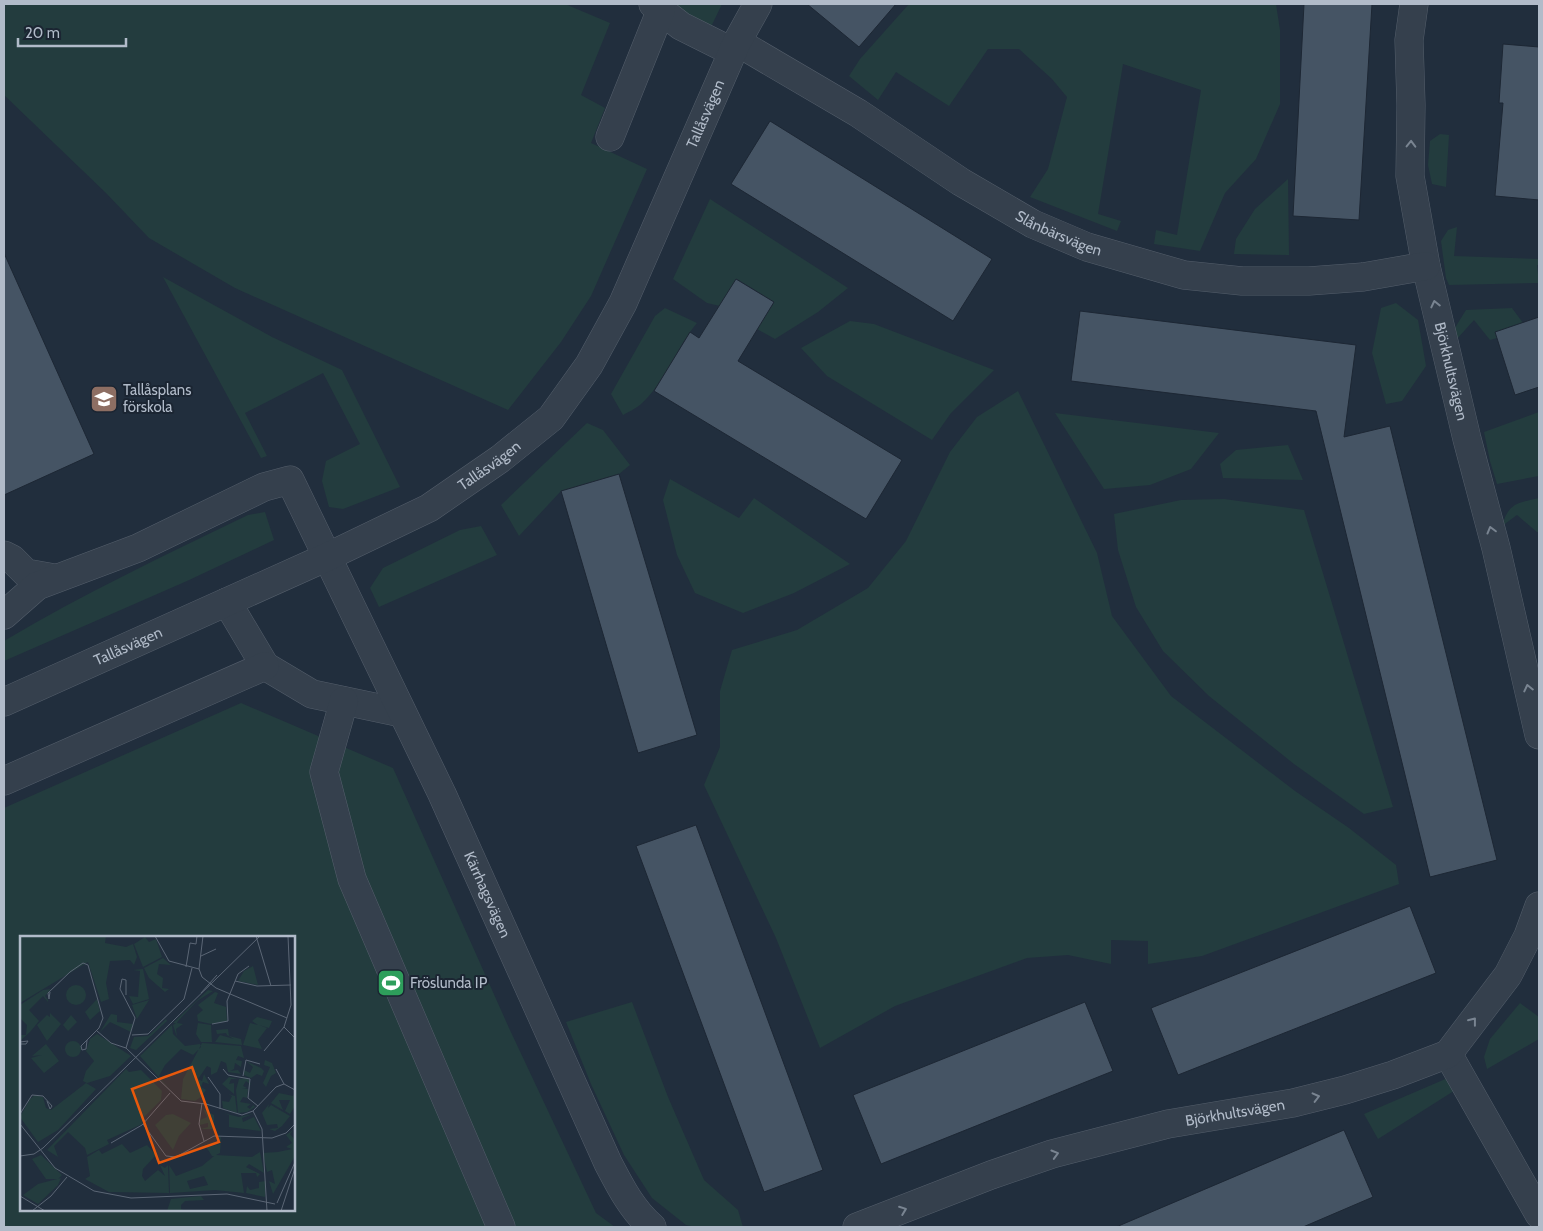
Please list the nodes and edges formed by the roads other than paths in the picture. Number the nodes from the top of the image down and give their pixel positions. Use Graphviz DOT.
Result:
graph roads {
  1 [pos="758,4"];
  2 [pos="1414,4"];
  3 [pos="657,7"];
  4 [pos="735,47"];
  5 [pos="610,137"];
  6 [pos="1426,266"];
  7 [pos="4,554"];
  8 [pos="327,557"];
  9 [pos="54,578"];
  10 [pos="228,602"];
  11 [pos="4,615"];
  12 [pos="265,666"];
  13 [pos="344,701"];
  14 [pos="4,702"];
  15 [pos="402,713"];
  16 [pos="1539,735"];
  17 [pos="4,782"];
  18 [pos="1539,906"];
  19 [pos="1448,1054"];
  20 [pos="1539,1214"];
  21 [pos="501,1227"];
  22 [pos="652,1227"];
  23 [pos="857,1227"];
  1 -- 4 [label="street, Tallåsvägen"];
  6 -- 2 [label="street, Björkhultsvägen, one-way"];
  3 -- 4 [label="street, Slånbärsvägen"];
  3 -- 5 [label="street"];
  4 -- 6 [label="street, Slånbärsvägen"];
  4 -- 8 [label="street, Tallåsvägen"];
  16 -- 6 [label="street, Björkhultsvägen, one-way"];
  7 -- 9 [label="street"];
  8 -- 9 [label="street, Kärrhagsvägen"];
  8 -- 10 [label="street, Tallåsvägen"];
  8 -- 15 [label="street, Kärrhagsvägen"];
  9 -- 11 [label="street"];
  10 -- 12 [label="street"];
  10 -- 14 [label="street, Tallåsvägen"];
  12 -- 13 [label="street"];
  12 -- 17 [label="street"];
  13 -- 15 [label="street"];
  13 -- 21 [label="street"];
  15 -- 22 [label="street, Kärrhagsvägen"];
  19 -- 18 [label="street, one-way"];
  19 -- 20 [label="street"];
  23 -- 19 [label="street, Björkhultsvägen, one-way"];
}
